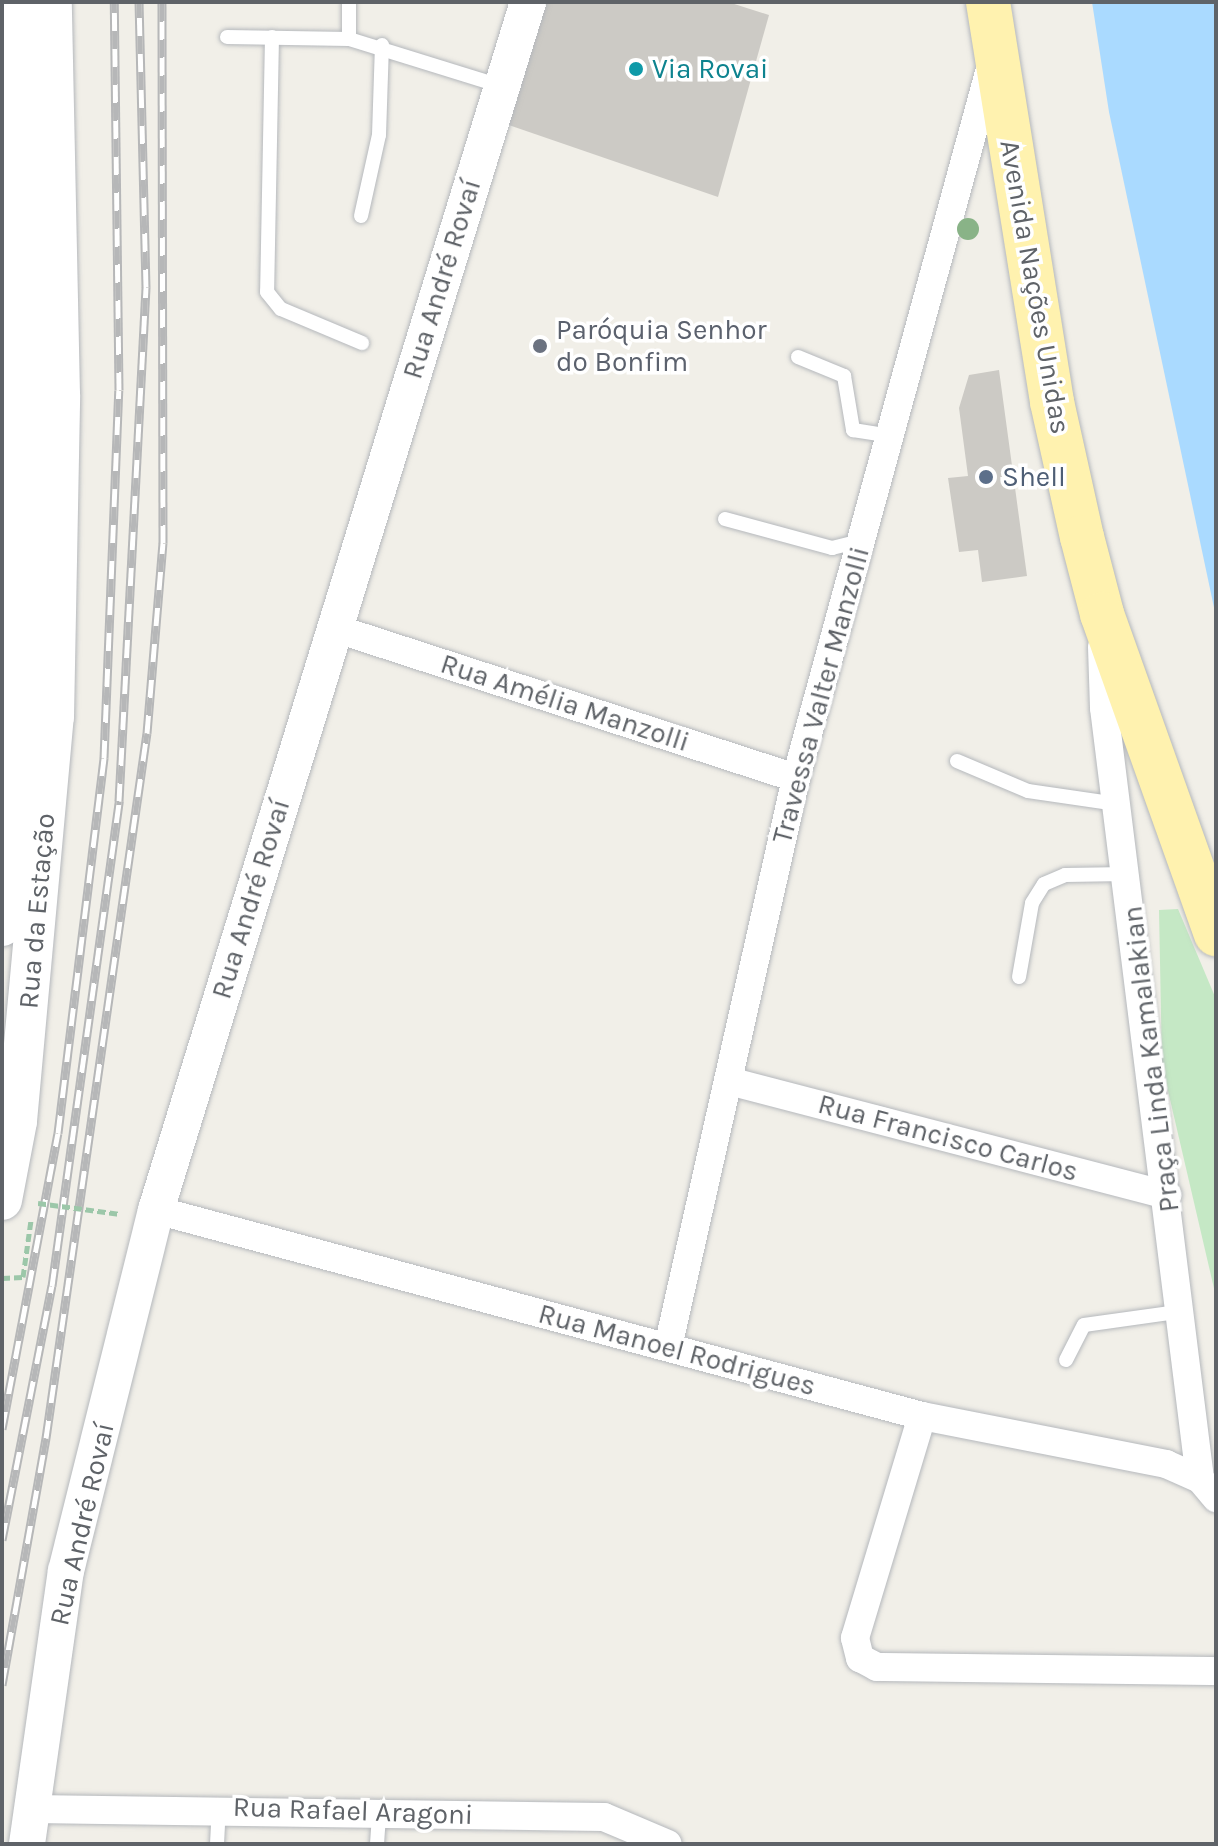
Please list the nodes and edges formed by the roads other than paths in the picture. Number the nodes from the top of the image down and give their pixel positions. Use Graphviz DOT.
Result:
graph roads {
  1 [pos="19,2"];
  2 [pos="52,2"];
  3 [pos="349,2"];
  4 [pos="528,2"];
  5 [pos="988,2"];
  6 [pos="227,37"];
  7 [pos="272,37"];
  8 [pos="349,39"];
  9 [pos="382,45"];
  10 [pos="994,49"];
  11 [pos="502,86"];
  12 [pos="361,216"];
  13 [pos="362,343"];
  14 [pos="798,357"];
  15 [pos="891,436"];
  16 [pos="725,519"];
  17 [pos="861,541"];
  18 [pos="1102,614"];
  19 [pos="334,628"];
  20 [pos="25,715"];
  21 [pos="957,761"];
  22 [pos="796,778"];
  23 [pos="1118,804"];
  24 [pos="1129,874"];
  25 [pos="2,926"];
  26 [pos="1216,934"];
  27 [pos="1019,977"];
  28 [pos="729,1081"];
  29 [pos="1167,1195"];
  30 [pos="12,1196"];
  31 [pos="156,1210"];
  32 [pos="1183,1311"];
  33 [pos="668,1347"];
  34 [pos="1066,1360"];
  35 [pos="922,1416"];
  36 [pos="1208,1489"];
  37 [pos="1216,1671"];
  38 [pos="219,1807"];
  39 [pos="380,1811"];
  40 [pos="30,1827"];
  41 [pos="217,1844"];
  42 [pos="377,1844"];
  43 [pos="668,1844"];
  1 -- 20 [label="main road"];
  2 -- 20 [label="main road"];
  3 -- 8 [label="lane"];
  4 -- 11 [label="street, Rua André Rovaí"];
  5 -- 10 [label="main road, Avenida Nações Unidas"];
  6 -- 7 [label="lane"];
  7 -- 8 [label="lane"];
  7 -- 13 [label="lane"];
  8 -- 9 [label="lane"];
  9 -- 11 [label="lane"];
  9 -- 12 [label="lane"];
  10 -- 15 [label="street, Travessa Valter Manzolli"];
  10 -- 18 [label="main road, Avenida Nações Unidas"];
  11 -- 19 [label="street, Rua André Rovaí"];
  14 -- 15 [label="lane"];
  15 -- 17 [label="street, Travessa Valter Manzolli"];
  16 -- 17 [label="lane"];
  17 -- 22 [label="street, Travessa Valter Manzolli"];
  18 -- 23 [label="street, Praça Linda Kamalakian"];
  18 -- 26 [label="main road, Avenida Nações Unidas"];
  19 -- 22 [label="street, Rua Amélia Manzolli"];
  19 -- 31 [label="street, Rua André Rovaí"];
  20 -- 25 [label="main road, Rua da Estação"];
  20 -- 30 [label="main road, Rua da Estação"];
  21 -- 23 [label="lane"];
  22 -- 28 [label="street, Travessa Valter Manzolli"];
  23 -- 24 [label="street, Praça Linda Kamalakian"];
  24 -- 27 [label="lane"];
  24 -- 29 [label="street, Praça Linda Kamalakian"];
  28 -- 29 [label="street, Rua Francisco Carlos"];
  28 -- 33 [label="street, Travessa Valter Manzolli"];
  29 -- 32 [label="street, Praça Linda Kamalakian"];
  31 -- 33 [label="street, Rua Manoel Rodrigues"];
  31 -- 40 [label="street, Rua André Rovaí"];
  32 -- 34 [label="lane"];
  32 -- 36 [label="street, Praça Linda Kamalakian"];
  33 -- 35 [label="street, Rua Manoel Rodrigues"];
  35 -- 36 [label="street, Rua Manoel Rodrigues"];
  35 -- 37 [label="street"];
  38 -- 39 [label="street, Rua Rafael Aragoni"];
  38 -- 40 [label="street, Rua Rafael Aragoni"];
  38 -- 41 [label="lane"];
  39 -- 42 [label="lane"];
  39 -- 43 [label="street, Rua Rafael Aragoni"];
}
